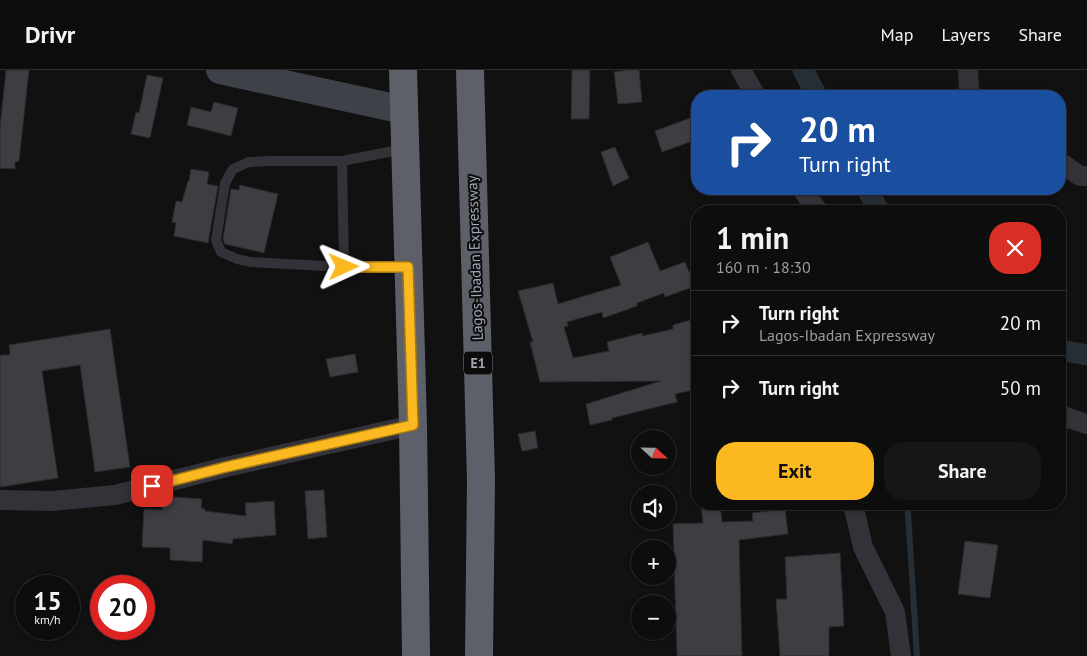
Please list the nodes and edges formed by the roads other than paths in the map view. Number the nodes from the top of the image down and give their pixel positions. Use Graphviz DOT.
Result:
graph roads {
  1 [pos="220,70"];
  2 [pos="402,70"];
  3 [pos="470,70"];
  4 [pos="741,70"];
  5 [pos="968,70"];
  6 [pos="258,74"];
  7 [pos="753,90"];
  8 [pos="970,90"];
  9 [pos="404,110"];
  10 [pos="405,149"];
  11 [pos="342,161"];
  12 [pos="1066,166"];
  13 [pos="1087,176"];
  14 [pos="344,267"];
  15 [pos="408,267"];
  16 [pos="1066,417"];
  17 [pos="1087,424"];
  18 [pos="413,425"];
  19 [pos="0,500"];
  20 [pos="854,510"];
  21 [pos="416,656"];
  22 [pos="479,656"];
  23 [pos="901,656"];
  1 -- 6 [label="street"];
  2 -- 9 [label="highway"];
  3 -- 22 [label="highway, Lagos-Ibadan Expressway / E1"];
  4 -- 7 [label="street"];
  5 -- 8 [label="street"];
  6 -- 9 [label="street"];
  9 -- 10 [label="highway"];
  10 -- 11 [label="lane"];
  10 -- 15 [label="highway"];
  11 -- 14 [label="lane"];
  11 -- 14 [label="lane"];
  12 -- 13 [label="street"];
  14 -- 15 [label="lane"];
  15 -- 18 [label="highway"];
  16 -- 17 [label="street"];
  18 -- 19 [label="street"];
  18 -- 21 [label="highway"];
  20 -- 23 [label="street"];
}
